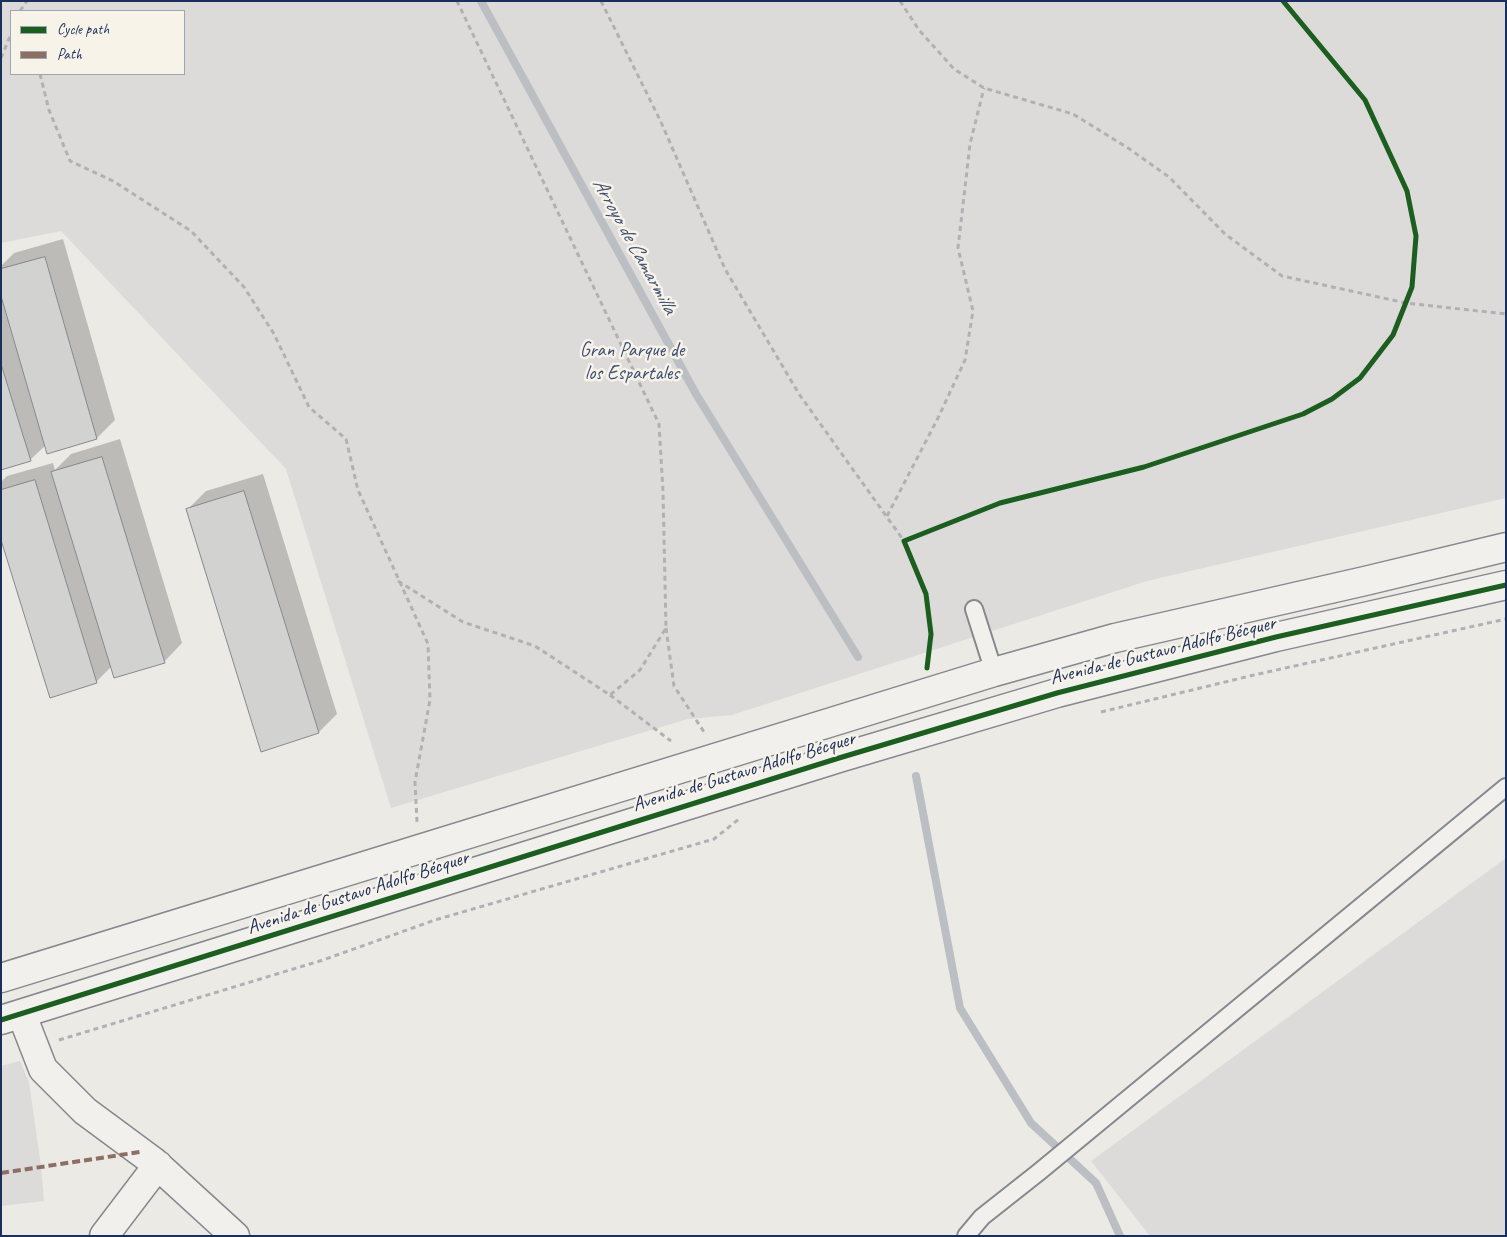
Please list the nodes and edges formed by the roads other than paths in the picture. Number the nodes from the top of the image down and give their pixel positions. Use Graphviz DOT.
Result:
graph roads {
  1 [pos="1506,547"];
  2 [pos="1506,585"];
  3 [pos="974,609"];
  4 [pos="994,672"];
  5 [pos="1506,787"];
  6 [pos="1,978"];
  7 [pos="11,1017"];
  8 [pos="158,1166"];
  9 [pos="104,1236"];
  10 [pos="235,1236"];
  11 [pos="966,1236"];
  1 -- 4 [label="street, Avenida de Gustavo Adolfo Bécquer"];
  2 -- 7 [label="street, Avenida de Gustavo Adolfo Bécquer"];
  3 -- 4 [label="lane"];
  4 -- 6 [label="street, Avenida de Gustavo Adolfo Bécquer"];
  5 -- 11 [label="lane"];
  7 -- 8 [label="street"];
  8 -- 9 [label="street"];
  8 -- 10 [label="street"];
}
